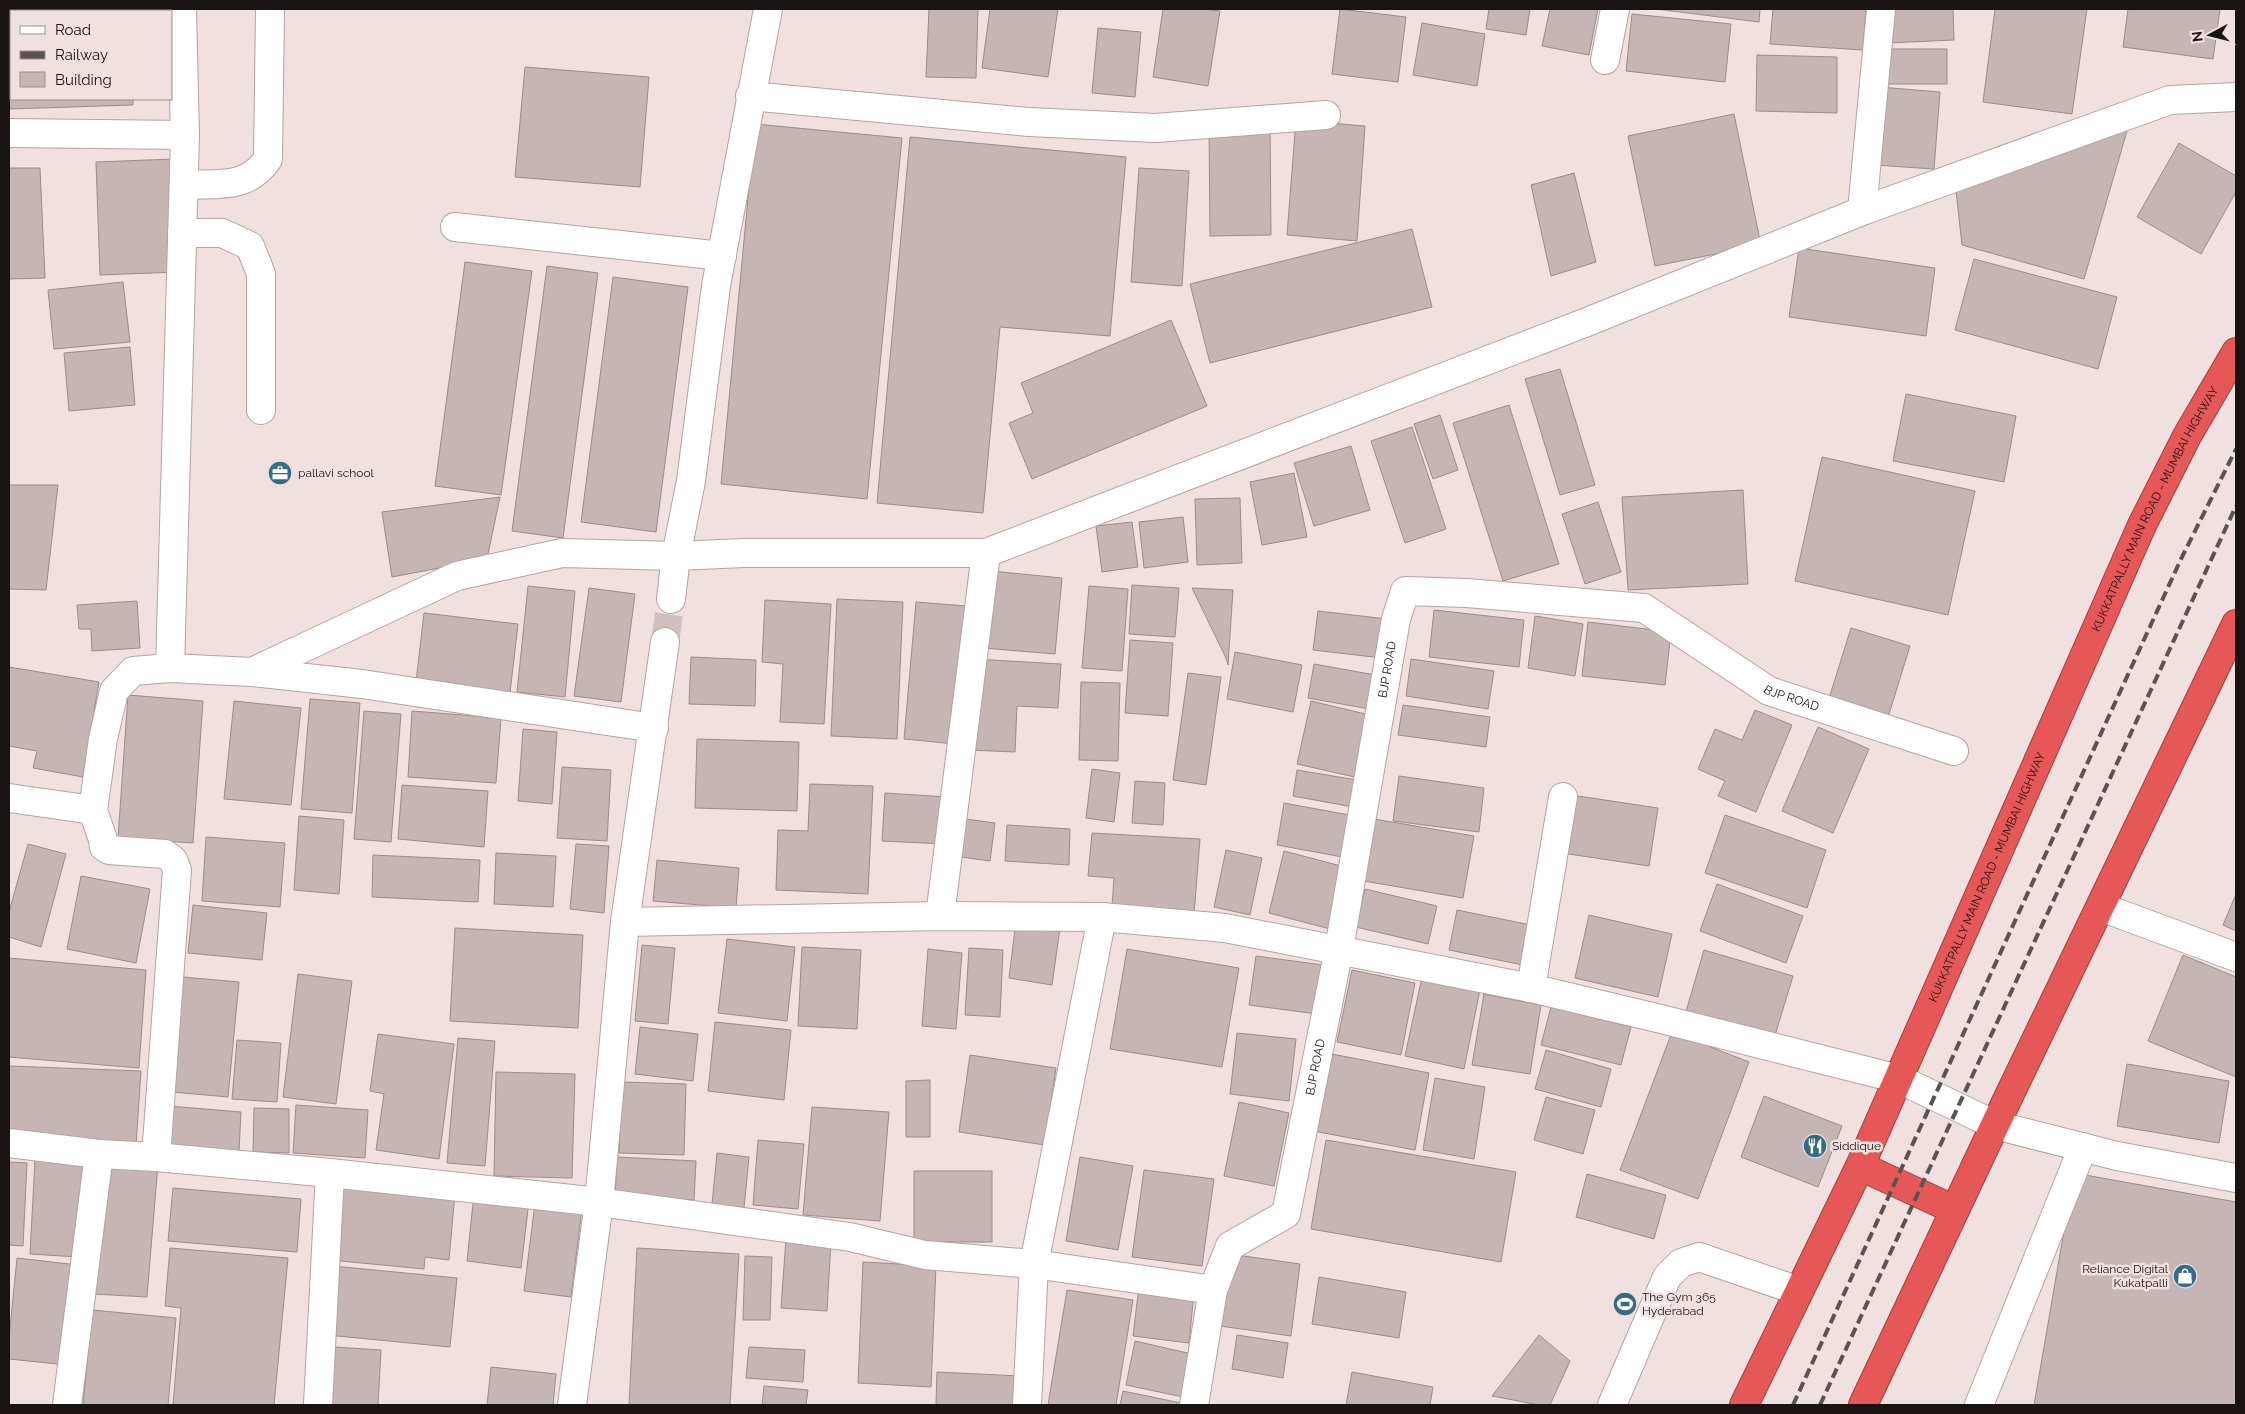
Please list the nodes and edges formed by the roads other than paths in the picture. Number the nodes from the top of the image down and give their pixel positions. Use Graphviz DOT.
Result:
graph roads {
  1 [pos="182,9"];
  2 [pos="270,9"];
  3 [pos="768,9"];
  4 [pos="1615,9"];
  5 [pos="1881,9"];
  6 [pos="1605,60"];
  7 [pos="750,96"];
  8 [pos="2236,97"];
  9 [pos="1326,116"];
  10 [pos="9,133"];
  11 [pos="185,135"];
  12 [pos="184,185"];
  13 [pos="1862,211"];
  14 [pos="455,227"];
  15 [pos="182,233"];
  16 [pos="722,256"];
  17 [pos="2236,352"];
  18 [pos="261,410"];
  19 [pos="986,554"];
  20 [pos="676,556"];
  21 [pos="671,599"];
  22 [pos="2236,624"];
  23 [pos="665,642"];
  24 [pos="170,668"];
  25 [pos="252,672"];
  26 [pos="654,728"];
  27 [pos="1954,752"];
  28 [pos="1563,797"];
  29 [pos="9,798"];
  30 [pos="94,810"];
  31 [pos="2101,907"];
  32 [pos="940,916"];
  33 [pos="1102,917"];
  34 [pos="625,922"];
  35 [pos="1339,949"];
  36 [pos="2236,957"];
  37 [pos="1531,988"];
  38 [pos="1899,1079"];
  39 [pos="1995,1126"];
  40 [pos="9,1143"];
  41 [pos="2084,1147"];
  42 [pos="99,1154"];
  43 [pos="156,1157"];
  44 [pos="1860,1166"];
  45 [pos="330,1173"];
  46 [pos="2236,1178"];
  47 [pos="599,1202"];
  48 [pos="1955,1210"];
  49 [pos="1034,1264"];
  50 [pos="1213,1290"];
  51 [pos="1799,1291"];
  52 [pos="67,1405"];
  53 [pos="318,1405"];
  54 [pos="572,1405"];
  55 [pos="1027,1405"];
  56 [pos="1194,1405"];
  57 [pos="1612,1405"];
  58 [pos="1744,1405"];
  59 [pos="1863,1405"];
  60 [pos="1979,1405"];
  1 -- 11 [label="street"];
  2 -- 12 [label="street"];
  3 -- 7 [label="street"];
  4 -- 6 [label="street"];
  5 -- 13 [label="street"];
  7 -- 9 [label="street"];
  7 -- 16 [label="street"];
  8 -- 13 [label="street"];
  10 -- 11 [label="street"];
  11 -- 12 [label="street"];
  12 -- 15 [label="street"];
  13 -- 19 [label="street"];
  14 -- 16 [label="street"];
  15 -- 18 [label="street"];
  15 -- 24 [label="street"];
  16 -- 20 [label="street"];
  17 -- 38 [label="highway, KUKKATPALLY MAIN ROAD - MUMBAI HIGHWAY"];
  19 -- 20 [label="street"];
  19 -- 32 [label="street"];
  20 -- 21 [label="street"];
  20 -- 25 [label="street"];
  22 -- 31 [label="highway"];
  23 -- 26 [label="street"];
  24 -- 25 [label="street"];
  24 -- 30 [label="street"];
  25 -- 26 [label="street"];
  26 -- 34 [label="street"];
  27 -- 35 [label="street, BJP ROAD"];
  28 -- 37 [label="street"];
  29 -- 30 [label="street"];
  30 -- 43 [label="street"];
  31 -- 36 [label="street"];
  31 -- 39 [label="highway"];
  32 -- 33 [label="street"];
  32 -- 34 [label="street"];
  33 -- 35 [label="street"];
  33 -- 49 [label="street"];
  34 -- 47 [label="street"];
  35 -- 37 [label="street"];
  35 -- 50 [label="street, BJP ROAD"];
  37 -- 38 [label="street"];
  38 -- 39 [label="street"];
  38 -- 44 [label="highway, KUKKATPALLY MAIN ROAD - MUMBAI HIGHWAY"];
  39 -- 41 [label="street"];
  39 -- 48 [label="highway"];
  40 -- 42 [label="street"];
  41 -- 46 [label="street"];
  41 -- 60 [label="street"];
  42 -- 43 [label="street"];
  42 -- 52 [label="street"];
  43 -- 45 [label="street"];
  44 -- 48 [label="highway"];
  44 -- 51 [label="highway, KUKKATPALLY MAIN ROAD - MUMBAI HIGHWAY"];
  45 -- 47 [label="street"];
  45 -- 53 [label="street"];
  47 -- 49 [label="street"];
  47 -- 54 [label="street"];
  48 -- 59 [label="highway"];
  49 -- 50 [label="street"];
  49 -- 55 [label="street"];
  50 -- 56 [label="street, BJP ROAD"];
  51 -- 57 [label="street"];
  51 -- 58 [label="highway, KUKKATPALLY MAIN ROAD - MUMBAI HIGHWAY"];
}
